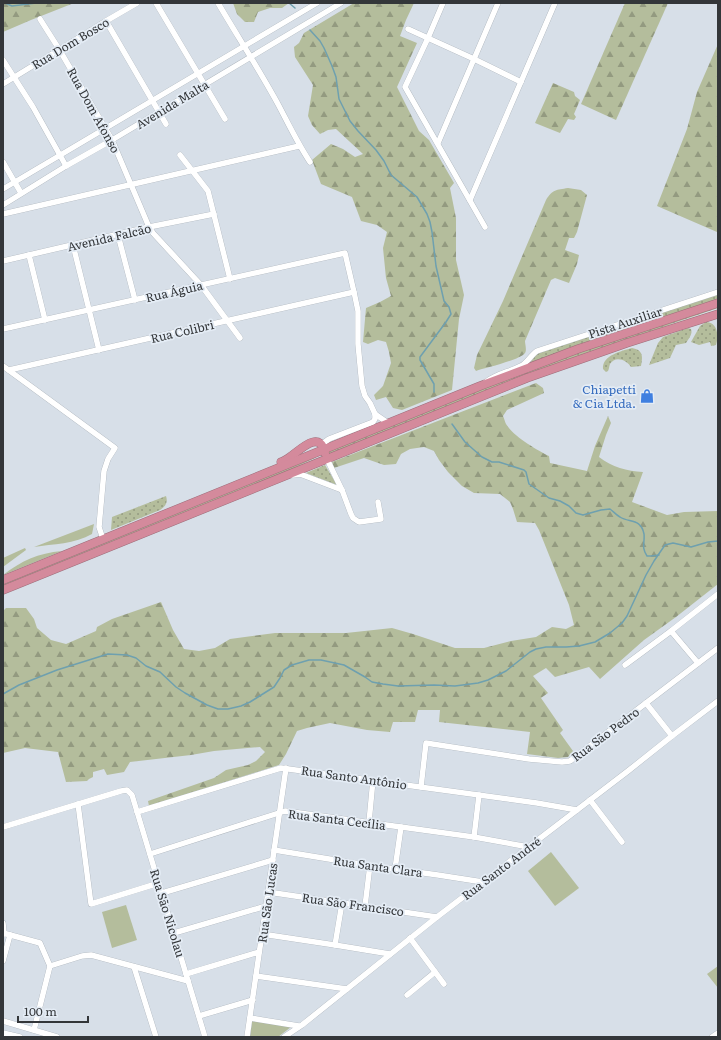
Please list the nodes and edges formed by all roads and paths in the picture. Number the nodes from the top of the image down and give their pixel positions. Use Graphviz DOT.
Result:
graph roads {
  1 [pos="137,3"];
  2 [pos="156,3"];
  3 [pos="218,3"];
  4 [pos="317,3"];
  5 [pos="341,3"];
  6 [pos="443,3"];
  7 [pos="498,3"];
  8 [pos="555,3"];
  9 [pos="40,19"];
  10 [pos="106,21"];
  11 [pos="408,29"];
  12 [pos="428,38"];
  13 [pos="244,47"];
  14 [pos="59,49"];
  15 [pos="251,58"];
  16 [pos="474,59"];
  17 [pos="3,60"];
  18 [pos="198,74"];
  19 [pos="14,78"];
  20 [pos="521,82"];
  21 [pos="3,84"];
  22 [pos="205,85"];
  23 [pos="152,101"];
  24 [pos="159,112"];
  25 [pos="225,119"];
  26 [pos="166,124"];
  27 [pos="106,128"];
  28 [pos="112,140"];
  29 [pos="438,143"];
  30 [pos="299,146"];
  31 [pos="60,155"];
  32 [pos="180,155"];
  33 [pos="3,162"];
  34 [pos="310,162"];
  35 [pos="66,166"];
  36 [pos="192,170"];
  37 [pos="15,182"];
  38 [pos="131,184"];
  39 [pos="3,189"];
  40 [pos="21,193"];
  41 [pos="470,200"];
  42 [pos="3,205"];
  43 [pos="3,214"];
  44 [pos="214,214"];
  45 [pos="149,227"];
  46 [pos="485,227"];
  47 [pos="118,234"];
  48 [pos="73,245"];
  49 [pos="29,255"];
  50 [pos="3,260"];
  51 [pos="230,278"];
  52 [pos="201,285"];
  53 [pos="354,292"];
  54 [pos="718,292"];
  55 [pos="134,300"];
  56 [pos="718,303"];
  57 [pos="90,310"];
  58 [pos="718,310"];
  59 [pos="718,314"];
  60 [pos="45,320"];
  61 [pos="227,321"];
  62 [pos="3,329"];
  63 [pos="658,333"];
  64 [pos="240,338"];
  65 [pos="99,350"];
  66 [pos="3,366"];
  67 [pos="9,370"];
  68 [pos="480,386"];
  69 [pos="376,414"];
  70 [pos="388,423"];
  71 [pos="324,451"];
  72 [pos="278,478"];
  73 [pos="342,490"];
  74 [pos="218,493"];
  75 [pos="378,502"];
  76 [pos="103,539"];
  77 [pos="3,580"];
  78 [pos="3,590"];
  79 [pos="718,594"];
  80 [pos="672,631"];
  81 [pos="718,648"];
  82 [pos="698,663"];
  83 [pos="625,665"];
  84 [pos="718,701"];
  85 [pos="646,703"];
  86 [pos="672,736"];
  87 [pos="286,768"];
  88 [pos="373,780"];
  89 [pos="421,787"];
  90 [pos="479,795"];
  91 [pos="590,800"];
  92 [pos="78,804"];
  93 [pos="577,810"];
  94 [pos="137,812"];
  95 [pos="280,813"];
  96 [pos="369,822"];
  97 [pos="3,827"];
  98 [pos="400,827"];
  99 [pos="474,838"];
  100 [pos="622,842"];
  101 [pos="529,847"];
  102 [pos="274,850"];
  103 [pos="150,854"];
  104 [pos="273,860"];
  105 [pos="370,866"];
  106 [pos="396,869"];
  107 [pos="483,882"];
  108 [pos="159,883"];
  109 [pos="268,892"];
  110 [pos="162,893"];
  111 [pos="342,903"];
  112 [pos="266,906"];
  113 [pos="365,906"];
  114 [pos="437,916"];
  115 [pos="3,923"];
  116 [pos="174,933"];
  117 [pos="6,934"];
  118 [pos="262,934"];
  119 [pos="410,938"];
  120 [pos="335,945"];
  121 [pos="260,952"];
  122 [pos="390,954"];
  123 [pos="3,961"];
  124 [pos="50,966"];
  125 [pos="134,967"];
  126 [pos="435,972"];
  127 [pos="186,974"];
  128 [pos="256,976"];
  129 [pos="188,980"];
  130 [pos="444,984"];
  131 [pos="347,988"];
  132 [pos="407,995"];
  133 [pos="253,1000"];
  134 [pos="199,1016"];
  135 [pos="250,1018"];
  136 [pos="3,1021"];
  137 [pos="19,1026"];
  138 [pos="300,1026"];
  139 [pos="34,1030"];
  140 [pos="3,1032"];
  141 [pos="718,1033"];
  142 [pos="20,1037"];
  143 [pos="23,1037"];
  144 [pos="57,1037"];
  145 [pos="156,1037"];
  146 [pos="204,1037"];
  147 [pos="247,1037"];
  148 [pos="284,1037"];
  149 [pos="712,1037"];
  1 -- 10 [label="street, Rua Dom Bosco"];
  2 -- 18 [label="street"];
  3 -- 13 [label="street"];
  4 -- 13 [label="street, Avenida Malta"];
  5 -- 15 [label="street, Avenida Malta"];
  6 -- 12 [label="street"];
  7 -- 16 [label="street"];
  8 -- 20 [label="street"];
  9 -- 14 [label="street, Rua Dom Afonso"];
  10 -- 14 [label="street, Rua Dom Bosco"];
  10 -- 23 [label="street"];
  11 -- 12 [label="street"];
  12 -- 16 [label="street"];
  12 -- 29 [label="street"];
  13 -- 15 [label="street"];
  13 -- 18 [label="street, Avenida Malta"];
  14 -- 19 [label="street, Rua Dom Bosco"];
  14 -- 27 [label="street, Rua Dom Afonso"];
  15 -- 22 [label="street, Avenida Malta"];
  15 -- 30 [label="street"];
  16 -- 20 [label="street"];
  16 -- 29 [label="street"];
  17 -- 19 [label="street"];
  18 -- 22 [label="street"];
  18 -- 23 [label="street, Avenida Malta"];
  19 -- 21 [label="street, Rua Dom Bosco"];
  19 -- 31 [label="street"];
  20 -- 41 [label="street"];
  22 -- 24 [label="street, Avenida Malta"];
  22 -- 25 [label="street"];
  23 -- 24 [label="street"];
  23 -- 27 [label="street, Avenida Malta"];
  24 -- 26 [label="street"];
  24 -- 28 [label="street, Avenida Malta"];
  27 -- 28 [label="street, Rua Dom Afonso"];
  27 -- 31 [label="street, Avenida Malta"];
  28 -- 35 [label="street, Avenida Malta"];
  28 -- 38 [label="street, Rua Dom Afonso"];
  29 -- 41 [label="street"];
  30 -- 34 [label="street"];
  30 -- 36 [label="street"];
  31 -- 35 [label="street"];
  31 -- 37 [label="street, Avenida Malta"];
  32 -- 36 [label="street"];
  33 -- 37 [label="street"];
  35 -- 40 [label="street, Avenida Malta"];
  36 -- 38 [label="street"];
  36 -- 44 [label="street"];
  37 -- 39 [label="street, Avenida Malta"];
  37 -- 40 [label="street"];
  38 -- 43 [label="street"];
  38 -- 45 [label="street, Rua Dom Afonso"];
  40 -- 42 [label="street, Avenida Malta"];
  41 -- 46 [label="street"];
  44 -- 45 [label="street, Avenida Falcão"];
  44 -- 51 [label="street"];
  45 -- 47 [label="street, Avenida Falcão"];
  45 -- 52 [label="street, Rua Dom Afonso"];
  47 -- 48 [label="street, Avenida Falcão"];
  47 -- 55 [label="street"];
  48 -- 49 [label="street, Avenida Falcão"];
  48 -- 57 [label="street"];
  49 -- 50 [label="street, Avenida Falcão"];
  49 -- 60 [label="street"];
  51 -- 52 [label="street, Rua Águia"];
  51 -- 53 [label="street, Rua Águia"];
  52 -- 55 [label="street, Rua Águia"];
  52 -- 61 [label="street, Rua Dom Afonso"];
  53 -- 61 [label="street, Rua Colibri"];
  53 -- 69 [label="street"];
  54 -- 68 [label="street, Pista Auxiliar"];
  55 -- 57 [label="street, Rua Águia"];
  56 -- 68 [label="highway"];
  57 -- 60 [label="street, Rua Águia"];
  57 -- 65 [label="street"];
  58 -- 63 [label="highway"];
  59 -- 63 [label="highway"];
  60 -- 62 [label="street, Rua Águia"];
  61 -- 64 [label="street, Rua Dom Afonso"];
  61 -- 65 [label="street, Rua Colibri"];
  63 -- 71 [label="highway"];
  65 -- 67 [label="street, Rua Colibri"];
  66 -- 67 [label="street"];
  67 -- 76 [label="street"];
  68 -- 70 [label="highway"];
  69 -- 70 [label="street"];
  69 -- 71 [label="street"];
  70 -- 71 [label="highway"];
  71 -- 72 [label="highway"];
  71 -- 73 [label="street"];
  71 -- 74 [label="highway"];
  71 -- 74 [label="highway"];
  72 -- 73 [label="street"];
  72 -- 78 [label="highway"];
  73 -- 75 [label="street"];
  74 -- 76 [label="highway"];
  76 -- 77 [label="highway"];
  79 -- 80 [label="street"];
  80 -- 82 [label="street"];
  80 -- 83 [label="street"];
  81 -- 82 [label="street, Rua São Pedro"];
  82 -- 85 [label="street, Rua São Pedro"];
  84 -- 86 [label="street, Rua Santo André"];
  85 -- 86 [label="street"];
  85 -- 89 [label="street, Rua São Pedro"];
  86 -- 91 [label="street, Rua Santo André"];
  87 -- 88 [label="street, Rua Santo Antônio"];
  87 -- 94 [label="street, Rua Santo Antônio"];
  87 -- 95 [label="street, Rua São Lucas"];
  88 -- 89 [label="street, Rua Santo Antônio"];
  88 -- 96 [label="street"];
  89 -- 90 [label="street, Rua Santo Antônio"];
  90 -- 93 [label="street, Rua Santo Antônio"];
  90 -- 99 [label="street"];
  91 -- 93 [label="street, Rua Santo André"];
  91 -- 100 [label="street"];
  92 -- 94 [label="street, Rua São Nicolau"];
  92 -- 97 [label="street"];
  92 -- 108 [label="street"];
  93 -- 101 [label="street, Rua Santo André"];
  94 -- 103 [label="street, Rua São Nicolau"];
  95 -- 96 [label="street, Rua Santa Cecília"];
  95 -- 102 [label="street, Rua São Lucas"];
  95 -- 103 [label="street, Rua Santa Cecília"];
  96 -- 98 [label="street, Rua Santa Cecília"];
  98 -- 99 [label="street, Rua Santa Cecília"];
  98 -- 106 [label="street"];
  99 -- 101 [label="street, Rua Santa Cecília"];
  101 -- 107 [label="street, Rua Santo André"];
  102 -- 104 [label="street, Rua São Lucas"];
  102 -- 105 [label="street, Rua Santa Clara"];
  103 -- 108 [label="street, Rua São Nicolau"];
  104 -- 109 [label="street, Rua São Lucas"];
  104 -- 110 [label="street"];
  105 -- 106 [label="street, Rua Santa Clara"];
  105 -- 113 [label="street"];
  106 -- 107 [label="street, Rua Santa Clara"];
  107 -- 114 [label="street, Rua Santo André"];
  108 -- 110 [label="street, Rua São Nicolau"];
  109 -- 111 [label="street, Rua São Francisco"];
  109 -- 112 [label="street, Rua São Lucas"];
  110 -- 116 [label="street, Rua São Nicolau"];
  111 -- 113 [label="street, Rua São Francisco"];
  111 -- 120 [label="street"];
  112 -- 116 [label="street"];
  112 -- 118 [label="street, Rua São Lucas"];
  113 -- 114 [label="street, Rua São Francisco"];
  114 -- 119 [label="street, Rua Santo André"];
  115 -- 117 [label="street"];
  116 -- 127 [label="street, Rua São Nicolau"];
  117 -- 123 [label="street"];
  117 -- 124 [label="street"];
  118 -- 120 [label="street"];
  118 -- 121 [label="street, Rua São Lucas"];
  119 -- 122 [label="street, Rua Santo André"];
  119 -- 126 [label="street"];
  120 -- 122 [label="street"];
  121 -- 127 [label="street"];
  121 -- 128 [label="street, Rua São Lucas"];
  122 -- 131 [label="street, Rua Santo André"];
  124 -- 125 [label="street"];
  124 -- 139 [label="street"];
  125 -- 129 [label="street"];
  125 -- 145 [label="street"];
  126 -- 130 [label="street"];
  126 -- 132 [label="street"];
  127 -- 129 [label="street, Rua São Nicolau"];
  128 -- 131 [label="street"];
  128 -- 133 [label="street, Rua São Lucas"];
  129 -- 134 [label="street, Rua São Nicolau"];
  131 -- 138 [label="street, Rua Santo André"];
  133 -- 134 [label="street"];
  133 -- 135 [label="street, Rua São Lucas"];
  134 -- 146 [label="street, Rua São Nicolau"];
  135 -- 138 [label="street"];
  135 -- 147 [label="street, Rua São Lucas"];
  136 -- 137 [label="street"];
  137 -- 139 [label="street"];
  137 -- 143 [label="street"];
  138 -- 148 [label="street, Rua Santo André"];
  139 -- 144 [label="street"];
  140 -- 142 [label="street"];
  141 -- 149 [label="street"];
}
